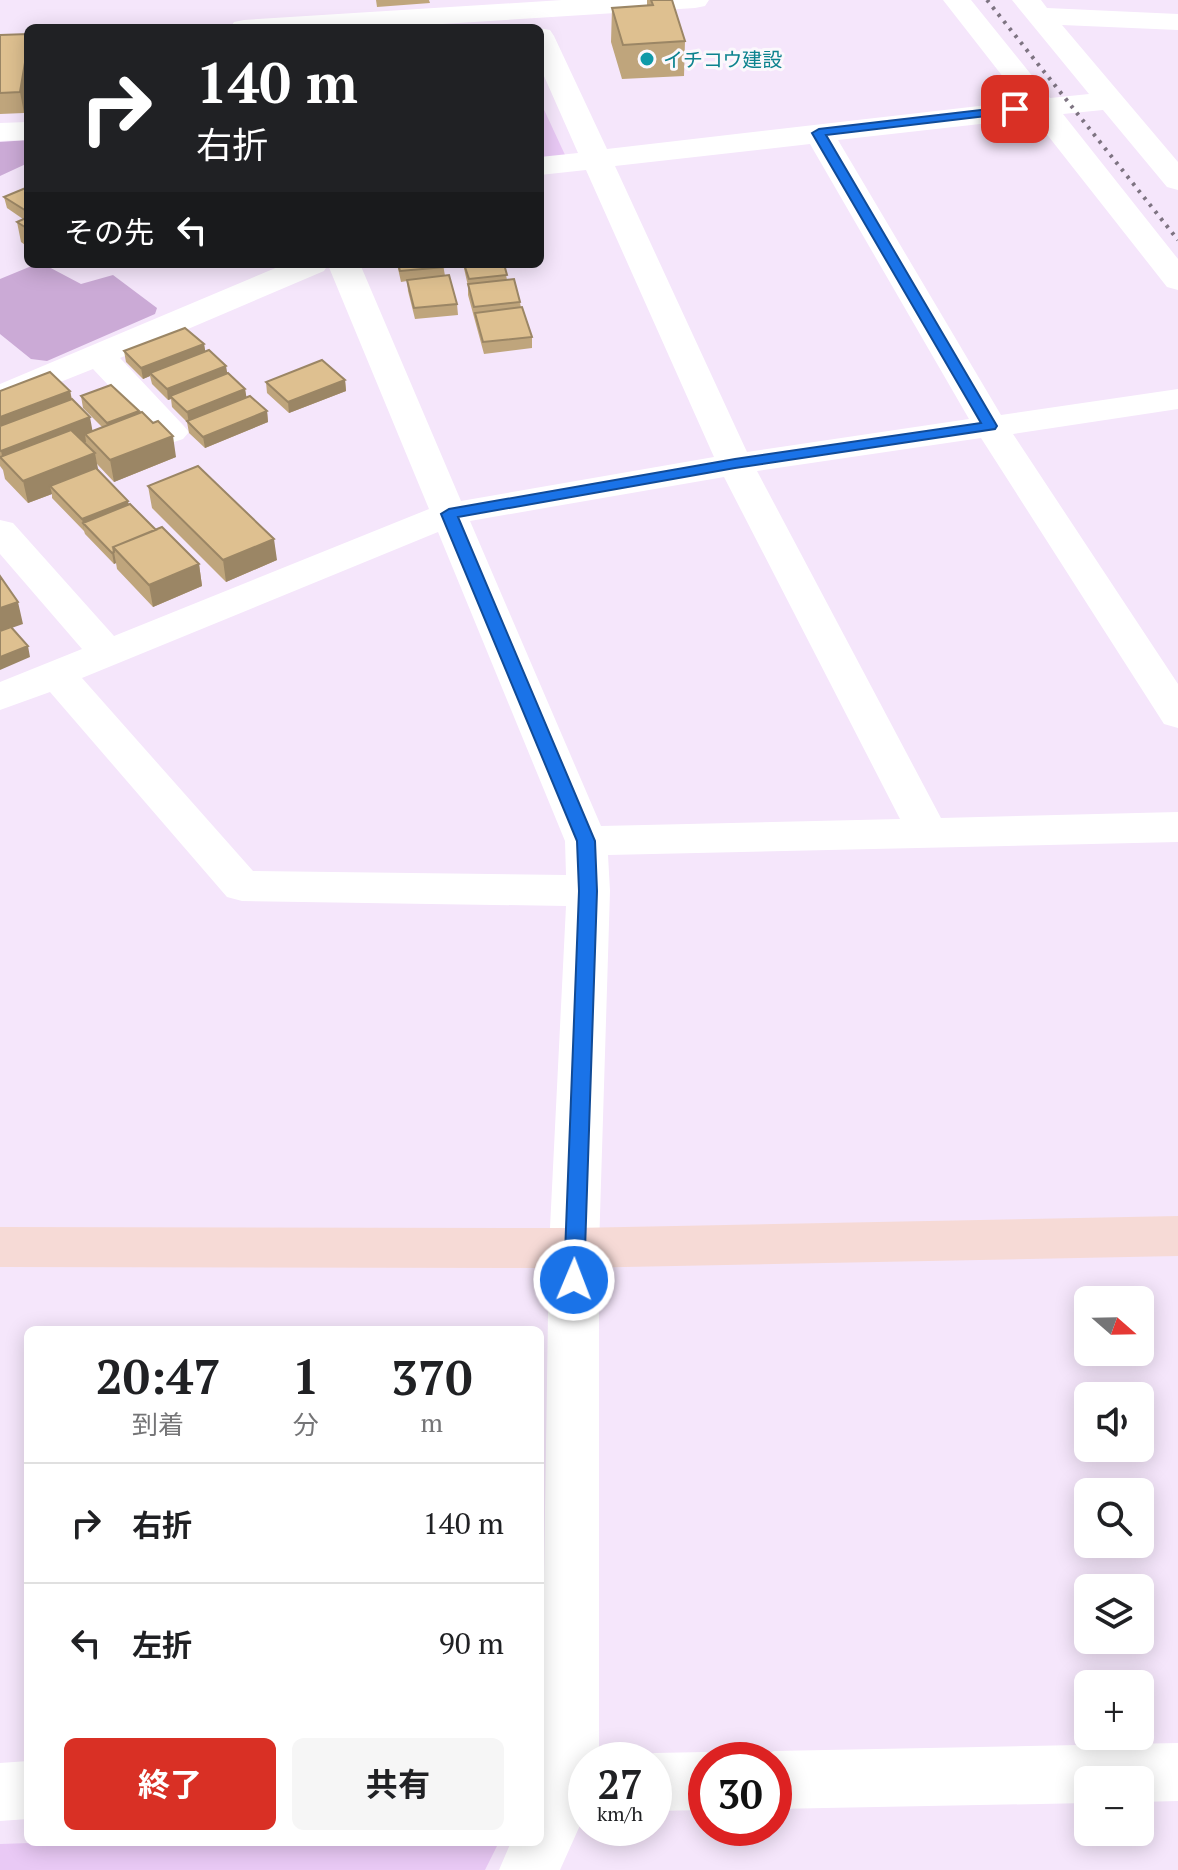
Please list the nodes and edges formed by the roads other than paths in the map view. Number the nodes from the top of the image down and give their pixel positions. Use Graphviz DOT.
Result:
graph roads {
  1 [pos="242,0"];
  2 [pos="695,0"];
  3 [pos="957,0"];
  4 [pos="1033,8"];
  5 [pos="1178,22"];
  6 [pos="251,24"];
  7 [pos="541,24"];
  8 [pos="544,45"];
  9 [pos="1110,100"];
  10 [pos="1044,106"];
  11 [pos="24,131"];
  12 [pos="0,132"];
  13 [pos="819,133"];
  14 [pos="594,159"];
  15 [pos="544,165"];
  16 [pos="1178,181"];
  17 [pos="303,268"];
  18 [pos="346,268"];
  19 [pos="1178,280"];
  20 [pos="98,354"];
  21 [pos="0,396"];
  22 [pos="1178,399"];
  23 [pos="990,426"];
  24 [pos="171,432"];
  25 [pos="735,464"];
  26 [pos="449,514"];
  27 [pos="0,531"];
  28 [pos="108,654"];
  29 [pos="57,675"];
  30 [pos="0,697"];
  31 [pos="1178,715"];
  32 [pos="1178,827"];
  33 [pos="928,833"];
  34 [pos="586,841"];
  35 [pos="588,891"];
  36 [pos="1178,1236"];
  37 [pos="0,1247"];
  38 [pos="574,1248"];
  39 [pos="1178,1772"];
  40 [pos="792,1780"];
  41 [pos="565,1783"];
  42 [pos="24,1790"];
  43 [pos="0,1792"];
  44 [pos="544,1834"];
  45 [pos="539,1846"];
  46 [pos="529,1870"];
  1 -- 6 [label="street"];
  2 -- 7 [label="street"];
  3 -- 10 [label="street"];
  4 -- 5 [label="street"];
  4 -- 9 [label="street"];
  8 -- 14 [label="street"];
  9 -- 10 [label="street"];
  9 -- 16 [label="street"];
  10 -- 13 [label="street"];
  10 -- 19 [label="street"];
  11 -- 12 [label="street"];
  13 -- 14 [label="street"];
  13 -- 23 [label="street"];
  14 -- 15 [label="street"];
  14 -- 25 [label="street"];
  17 -- 20 [label="street"];
  18 -- 26 [label="street"];
  20 -- 21 [label="street"];
  20 -- 24 [label="street"];
  22 -- 23 [label="street"];
  23 -- 25 [label="street"];
  23 -- 31 [label="street"];
  25 -- 26 [label="street"];
  25 -- 33 [label="street"];
  26 -- 28 [label="street"];
  26 -- 34 [label="street"];
  27 -- 28 [label="street"];
  28 -- 29 [label="street"];
  29 -- 30 [label="street"];
  29 -- 35 [label="street"];
  32 -- 33 [label="street"];
  33 -- 34 [label="street"];
  34 -- 35 [label="street"];
  35 -- 38 [label="street"];
  36 -- 38 [label="street"];
  37 -- 38 [label="street"];
  38 -- 41 [label="street"];
  39 -- 40 [label="street"];
  41 -- 44 [label="street"];
  42 -- 43 [label="street"];
  45 -- 46 [label="street"];
}
